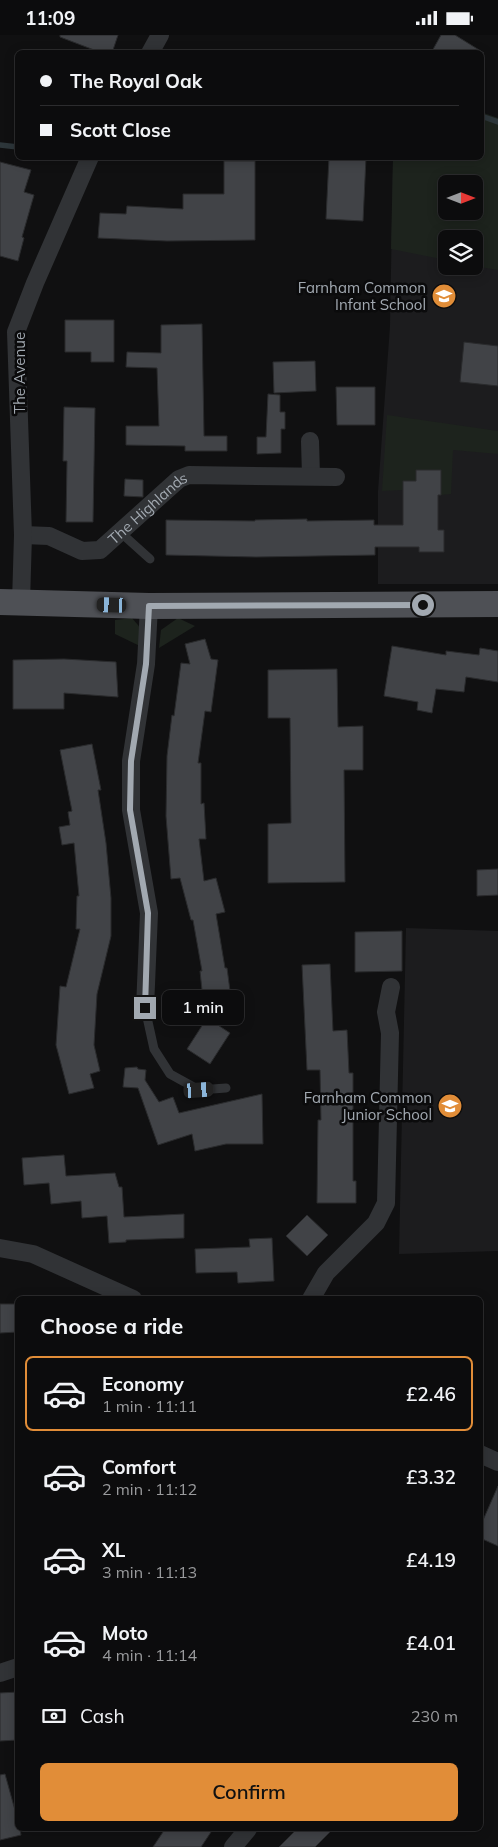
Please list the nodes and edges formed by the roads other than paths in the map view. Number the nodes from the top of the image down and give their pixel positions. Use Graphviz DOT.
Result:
graph roads {
  1 [pos="160,35"];
  2 [pos="152,50"];
  3 [pos="89,160"];
  4 [pos="310,441"];
  5 [pos="310,476"];
  6 [pos="336,477"];
  7 [pos="120,532"];
  8 [pos="22,535"];
  9 [pos="150,559"];
  10 [pos="10,602"];
  11 [pos="498,604"];
  12 [pos="149,606"];
  13 [pos="391,987"];
  14 [pos="145,1008"];
  15 [pos="226,1088"];
  16 [pos="0,1248"];
  17 [pos="126,1296"];
  18 [pos="313,1296"];
  19 [pos="483,1455"];
  20 [pos="498,1462"];
  21 [pos="15,1668"];
  22 [pos="0,1673"];
  23 [pos="246,1831"];
  24 [pos="232,1847"];
  1 -- 2 [label="street"];
  3 -- 8 [label="street, The Avenue"];
  4 -- 5 [label="street"];
  5 -- 6 [label="street, The Highlands"];
  5 -- 7 [label="street, The Highlands"];
  7 -- 8 [label="street, The Highlands"];
  7 -- 9 [label="lane"];
  8 -- 10 [label="street, The Avenue"];
  10 -- 12 [label="main road"];
  11 -- 12 [label="main road"];
  12 -- 14 [label="street"];
  13 -- 18 [label="street"];
  14 -- 15 [label="lane"];
  16 -- 17 [label="street"];
  19 -- 20 [label="street"];
  21 -- 22 [label="street"];
  23 -- 24 [label="street"];
}
